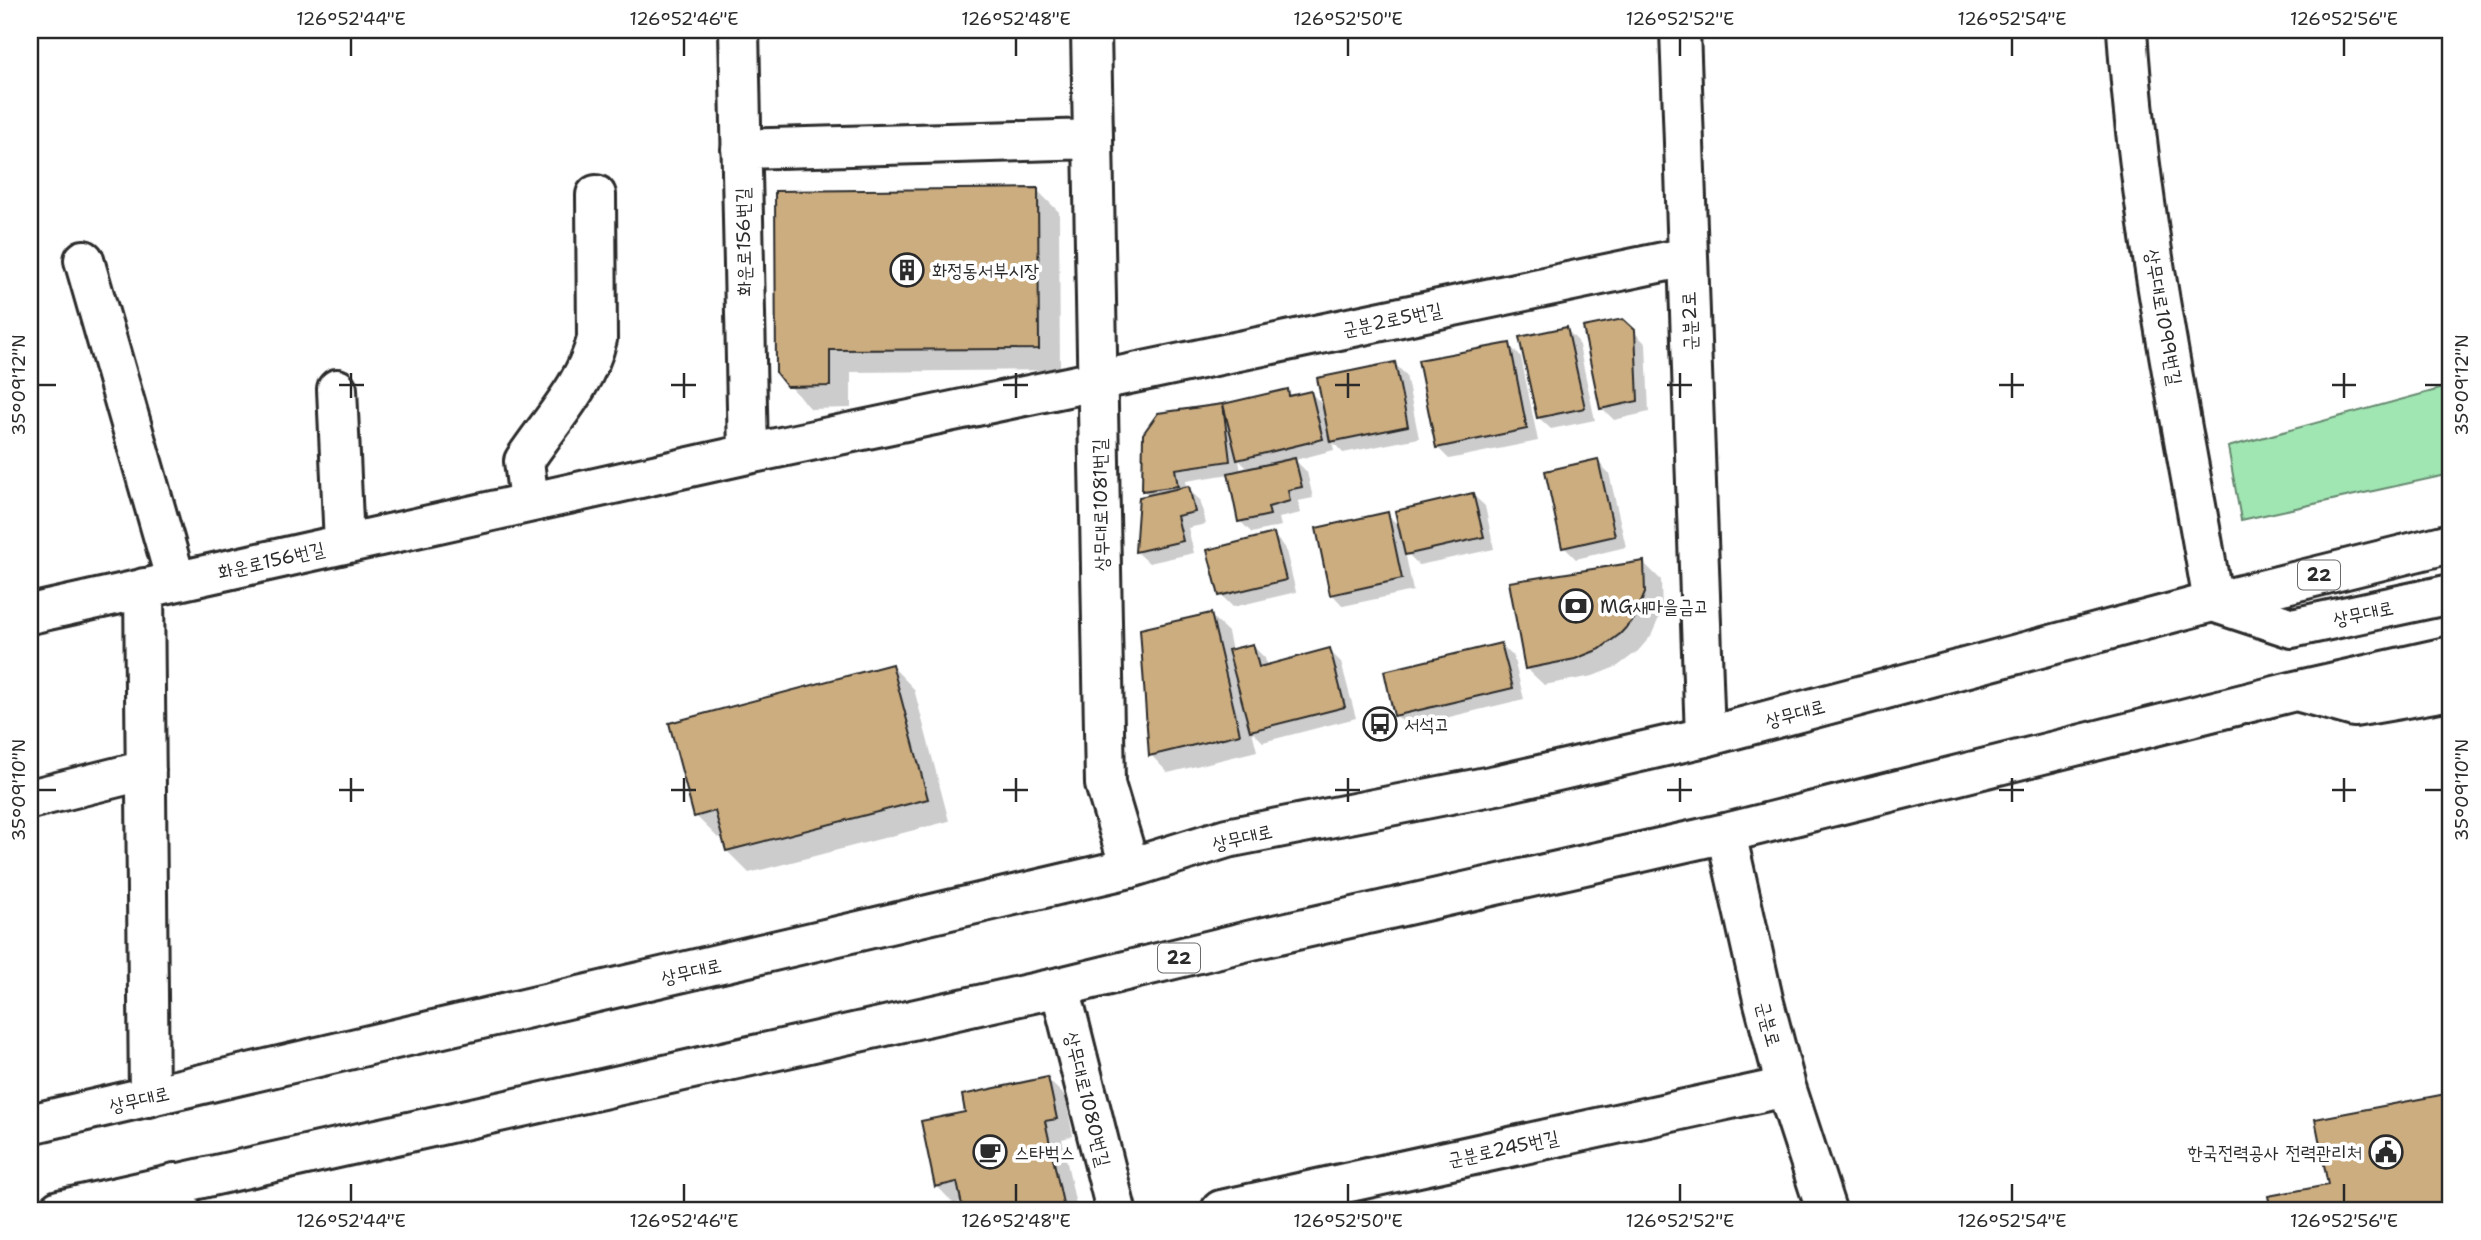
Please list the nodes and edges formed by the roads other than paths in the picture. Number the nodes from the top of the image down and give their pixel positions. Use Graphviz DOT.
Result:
graph roads {
  1 [pos="739,30"];
  2 [pos="1091,30"];
  3 [pos="1680,30"];
  4 [pos="2127,30"];
  5 [pos="1092,139"];
  6 [pos="741,149"];
  7 [pos="596,195"];
  8 [pos="1687,257"];
  9 [pos="84,260"];
  10 [pos="1097,382"];
  11 [pos="337,389"];
  12 [pos="748,454"];
  13 [pos="529,502"];
  14 [pos="2451,542"];
  15 [pos="344,544"];
  16 [pos="160,584"];
  17 [pos="2451,594"];
  18 [pos="2213,602"];
  19 [pos="30,614"];
  20 [pos="2451,656"];
  21 [pos="2451,690"];
  22 [pos="2295,691"];
  23 [pos="1705,737"];
  24 [pos="146,770"];
  25 [pos="30,799"];
  26 [pos="1726,833"];
  27 [pos="1130,868"];
  28 [pos="1060,987"];
  29 [pos="1786,1087"];
  30 [pos="149,1097"];
  31 [pos="30,1124"];
  32 [pos="178,1197"];
  33 [pos="59,1210"];
  34 [pos="1116,1210"];
  35 [pos="1221,1210"];
  36 [pos="1826,1210"];
  1 -- 6 [label="street, 화운로156번길"];
  2 -- 5 [label="street, 상무대로1081번길"];
  3 -- 8 [label="street, 군분2로"];
  4 -- 18 [label="street, 상무대로1099번길"];
  5 -- 6 [label="street"];
  5 -- 10 [label="street, 상무대로1081번길"];
  6 -- 12 [label="street, 화운로156번길"];
  7 -- 13 [label="street"];
  8 -- 10 [label="street, 군분2로5번길"];
  8 -- 23 [label="street, 군분2로"];
  9 -- 16 [label="street"];
  10 -- 12 [label="street, 화운로156번길"];
  10 -- 27 [label="street, 상무대로1081번길"];
  11 -- 15 [label="street"];
  12 -- 13 [label="street, 화운로156번길"];
  13 -- 15 [label="street, 화운로156번길"];
  14 -- 18 [label="street, 22"];
  15 -- 16 [label="street, 화운로156번길"];
  16 -- 19 [label="street, 화운로156번길"];
  16 -- 24 [label="street"];
  17 -- 18 [label="street, 상무대로"];
  18 -- 23 [label="street, 상무대로 / 22"];
  20 -- 22 [label="street"];
  21 -- 22 [label="street, 22"];
  22 -- 26 [label="street, 22"];
  23 -- 27 [label="street, 상무대로 / 22"];
  24 -- 25 [label="street"];
  24 -- 30 [label="street"];
  26 -- 28 [label="street, 22"];
  26 -- 29 [label="street, 군분로"];
  27 -- 30 [label="street, 상무대로 / 22"];
  28 -- 32 [label="street, 22"];
  28 -- 34 [label="street, 상무대로1080번길"];
  29 -- 35 [label="street, 군분로245번길"];
  29 -- 36 [label="street, 군분로"];
  30 -- 31 [label="street, 상무대로 / 22"];
  32 -- 33 [label="street, 22"];
}
